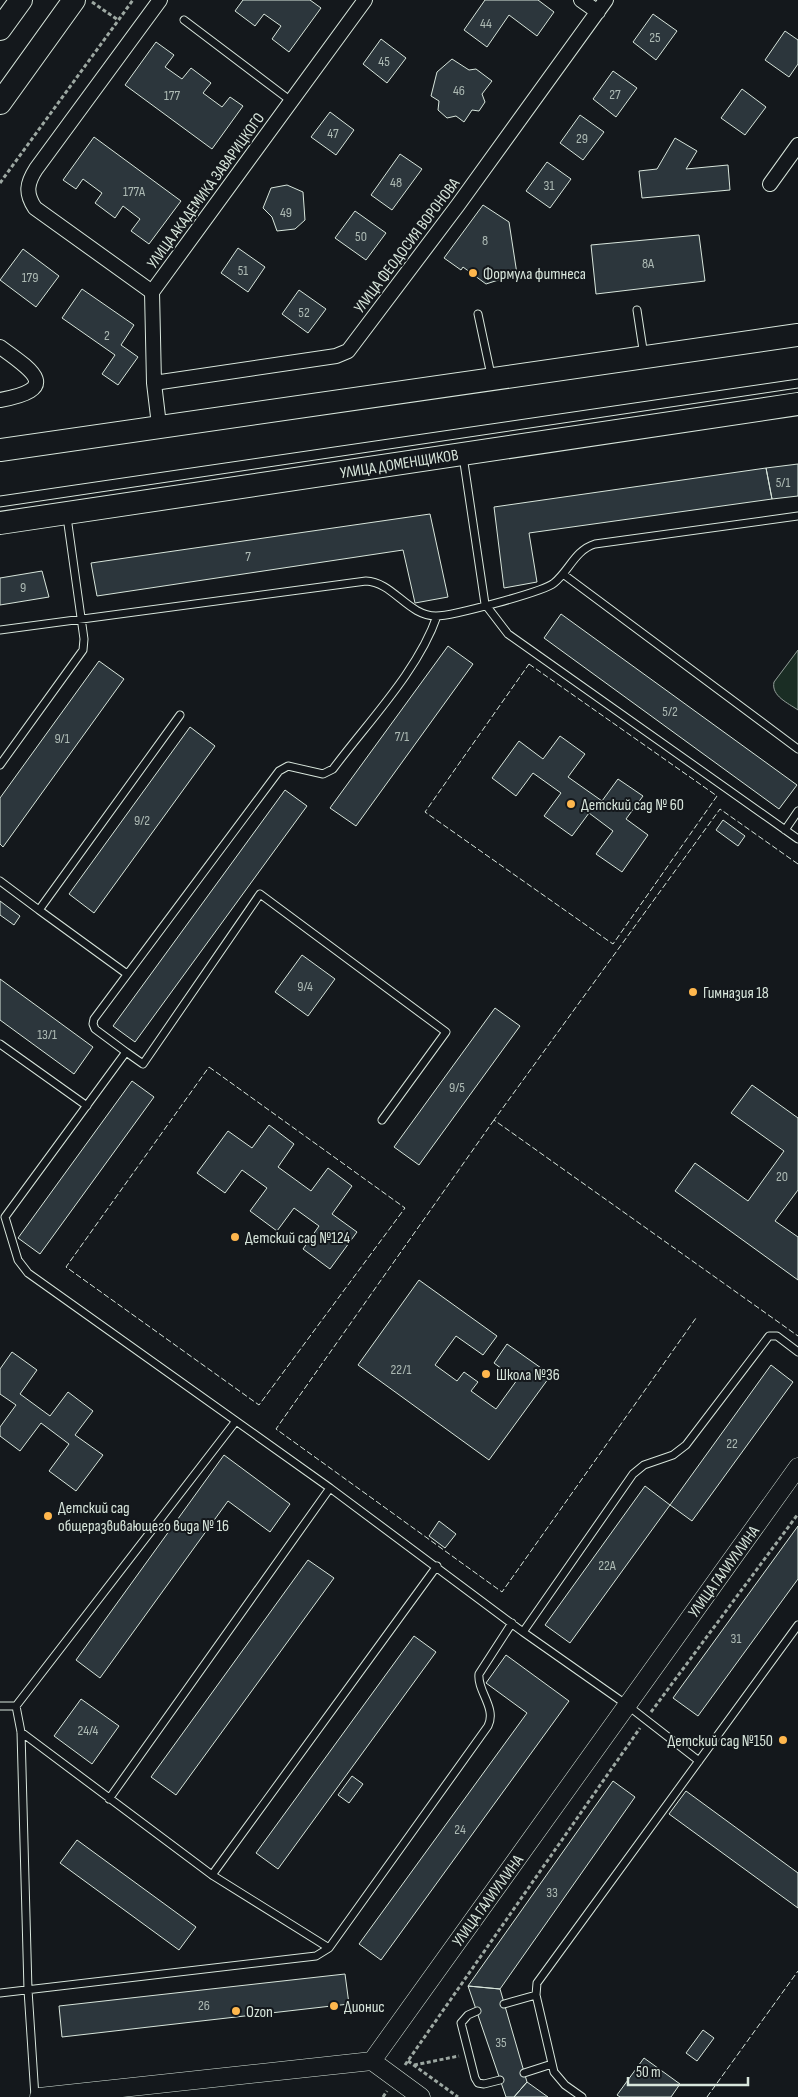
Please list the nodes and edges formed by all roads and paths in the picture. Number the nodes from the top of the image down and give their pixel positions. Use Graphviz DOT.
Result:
graph roads {
  1 [pos="21,0"];
  2 [pos="74,0"];
  3 [pos="90,0"];
  4 [pos="132,0"];
  5 [pos="160,0"];
  6 [pos="365,0"];
  7 [pos="581,0"];
  8 [pos="606,0"];
  9 [pos="598,12"];
  10 [pos="118,20"];
  11 [pos="184,20"];
  12 [pos="0,28"];
  13 [pos="291,101"];
  14 [pos="0,103"];
  15 [pos="798,145"];
  16 [pos="0,183"];
  17 [pos="770,184"];
  18 [pos="152,292"];
  19 [pos="637,310"];
  20 [pos="478,314"];
  21 [pos="798,335"];
  22 [pos="0,347"];
  23 [pos="644,356"];
  24 [pos="492,378"];
  25 [pos="154,383"];
  26 [pos="0,400"];
  27 [pos="798,404"];
  28 [pos="159,426"];
  29 [pos="0,450"];
  30 [pos="463,453"];
  31 [pos="66,514"];
  32 [pos="798,516"];
  33 [pos="0,523"];
  34 [pos="563,574"];
  35 [pos="485,604"];
  36 [pos="437,616"];
  37 [pos="81,618"];
  38 [pos="0,630"];
  39 [pos="180,715"];
  40 [pos="798,749"];
  41 [pos="0,765"];
  42 [pos="798,811"];
  43 [pos="785,830"];
  44 [pos="798,839"];
  45 [pos="0,881"];
  46 [pos="39,910"];
  47 [pos="126,974"];
  48 [pos="0,1044"];
  49 [pos="126,1052"];
  50 [pos="87,1106"];
  51 [pos="382,1120"];
  52 [pos="2,1217"];
  53 [pos="798,1352"];
  54 [pos="236,1421"];
  55 [pos="798,1467"];
  56 [pos="330,1488"];
  57 [pos="798,1514"];
  58 [pos="437,1566"];
  59 [pos="512,1623"];
  60 [pos="798,1625"];
  61 [pos="523,1632"];
  62 [pos="627,1705"];
  63 [pos="0,1706"];
  64 [pos="16,1706"];
  65 [pos="645,1721"];
  66 [pos="21,1732"];
  67 [pos="699,1761"];
  68 [pos="108,1799"];
  69 [pos="212,1875"];
  70 [pos="329,1948"];
  71 [pos="28,1990"];
  72 [pos="0,1993"];
  73 [pos="536,1995"];
  74 [pos="504,2004"];
  75 [pos="477,2011"];
  76 [pos="469,2054"];
  77 [pos="372,2061"];
  78 [pos="408,2061"];
  79 [pos="552,2064"];
  80 [pos="413,2065"];
  81 [pos="524,2072"];
  82 [pos="396,2078"];
  83 [pos="500,2080"];
  84 [pos="37,2097"];
  85 [pos="383,2097"];
  86 [pos="421,2097"];
  87 [pos="458,2097"];
  88 [pos="582,2097"];
  1 -- 12 [label="main road"];
  2 -- 14 [label="main road"];
  3 -- 10 [label="path"];
  4 -- 10 [label="path"];
  5 -- 18 [label="street"];
  6 -- 13 [label="street, УЛИЦА АКАДЕМИКА ЗАВАРИЦКОГО"];
  7 -- 9 [label="street"];
  8 -- 9 [label="street, УЛИЦА ФЕОДОСИЯ ВОРОНОВА"];
  9 -- 25 [label="street, УЛИЦА ФЕОДОСИЯ ВОРОНОВА"];
  10 -- 16 [label="path"];
  11 -- 13 [label="lane"];
  13 -- 18 [label="street, УЛИЦА АКАДЕМИКА ЗАВАРИЦКОГО"];
  15 -- 17 [label="street"];
  18 -- 25 [label="street, УЛИЦА АКАДЕМИКА ЗАВАРИЦКОГО"];
  19 -- 23 [label="lane"];
  20 -- 24 [label="lane"];
  21 -- 23 [label="main road"];
  22 -- 26 [label="street"];
  23 -- 24 [label="main road"];
  24 -- 28 [label="main road"];
  25 -- 28 [label="street, УЛИЦА АКАДЕМИКА ЗАВАРИЦКОГО"];
  27 -- 30 [label="main road, УЛИЦА ДОМЕНЩИКОВ"];
  28 -- 29 [label="main road"];
  30 -- 31 [label="main road, УЛИЦА ДОМЕНЩИКОВ"];
  30 -- 35 [label="lane"];
  31 -- 33 [label="main road, УЛИЦА ДОМЕНЩИКОВ"];
  31 -- 37 [label="lane"];
  32 -- 34 [label="lane"];
  34 -- 35 [label="lane"];
  34 -- 40 [label="lane"];
  35 -- 36 [label="lane"];
  35 -- 43 [label="lane"];
  36 -- 37 [label="lane"];
  36 -- 47 [label="lane"];
  37 -- 38 [label="lane"];
  37 -- 41 [label="lane"];
  39 -- 46 [label="lane"];
  42 -- 43 [label="lane"];
  43 -- 44 [label="lane"];
  45 -- 46 [label="lane"];
  46 -- 47 [label="lane"];
  47 -- 49 [label="lane"];
  48 -- 50 [label="lane"];
  49 -- 50 [label="lane"];
  49 -- 51 [label="lane"];
  50 -- 52 [label="lane"];
  52 -- 54 [label="lane"];
  53 -- 61 [label="lane"];
  54 -- 56 [label="lane"];
  54 -- 64 [label="lane"];
  55 -- 62 [label="street, УЛИЦА ГАЛИУЛЛИНА"];
  56 -- 58 [label="lane"];
  56 -- 68 [label="lane"];
  57 -- 65 [label="path"];
  58 -- 59 [label="lane"];
  58 -- 69 [label="lane"];
  59 -- 61 [label="lane"];
  59 -- 70 [label="lane"];
  60 -- 67 [label="lane"];
  61 -- 62 [label="lane"];
  62 -- 65 [label="lane"];
  62 -- 77 [label="street, УЛИЦА ГАЛИУЛЛИНА"];
  63 -- 64 [label="lane"];
  64 -- 66 [label="lane"];
  65 -- 67 [label="lane"];
  65 -- 78 [label="path"];
  66 -- 68 [label="lane"];
  66 -- 71 [label="lane"];
  67 -- 73 [label="lane"];
  68 -- 69 [label="lane"];
  69 -- 70 [label="lane"];
  70 -- 71 [label="lane"];
  71 -- 72 [label="lane"];
  71 -- 84 [label="lane"];
  73 -- 74 [label="lane"];
  73 -- 79 [label="lane"];
  75 -- 76 [label="lane"];
  76 -- 80 [label="path"];
  76 -- 83 [label="lane"];
  77 -- 82 [label="street"];
  77 -- 84 [label="street"];
  78 -- 80 [label="path"];
  78 -- 82 [label="path"];
  79 -- 81 [label="lane"];
  79 -- 88 [label="lane"];
  80 -- 87 [label="path"];
  82 -- 85 [label="path"];
  82 -- 86 [label="street"];
}
